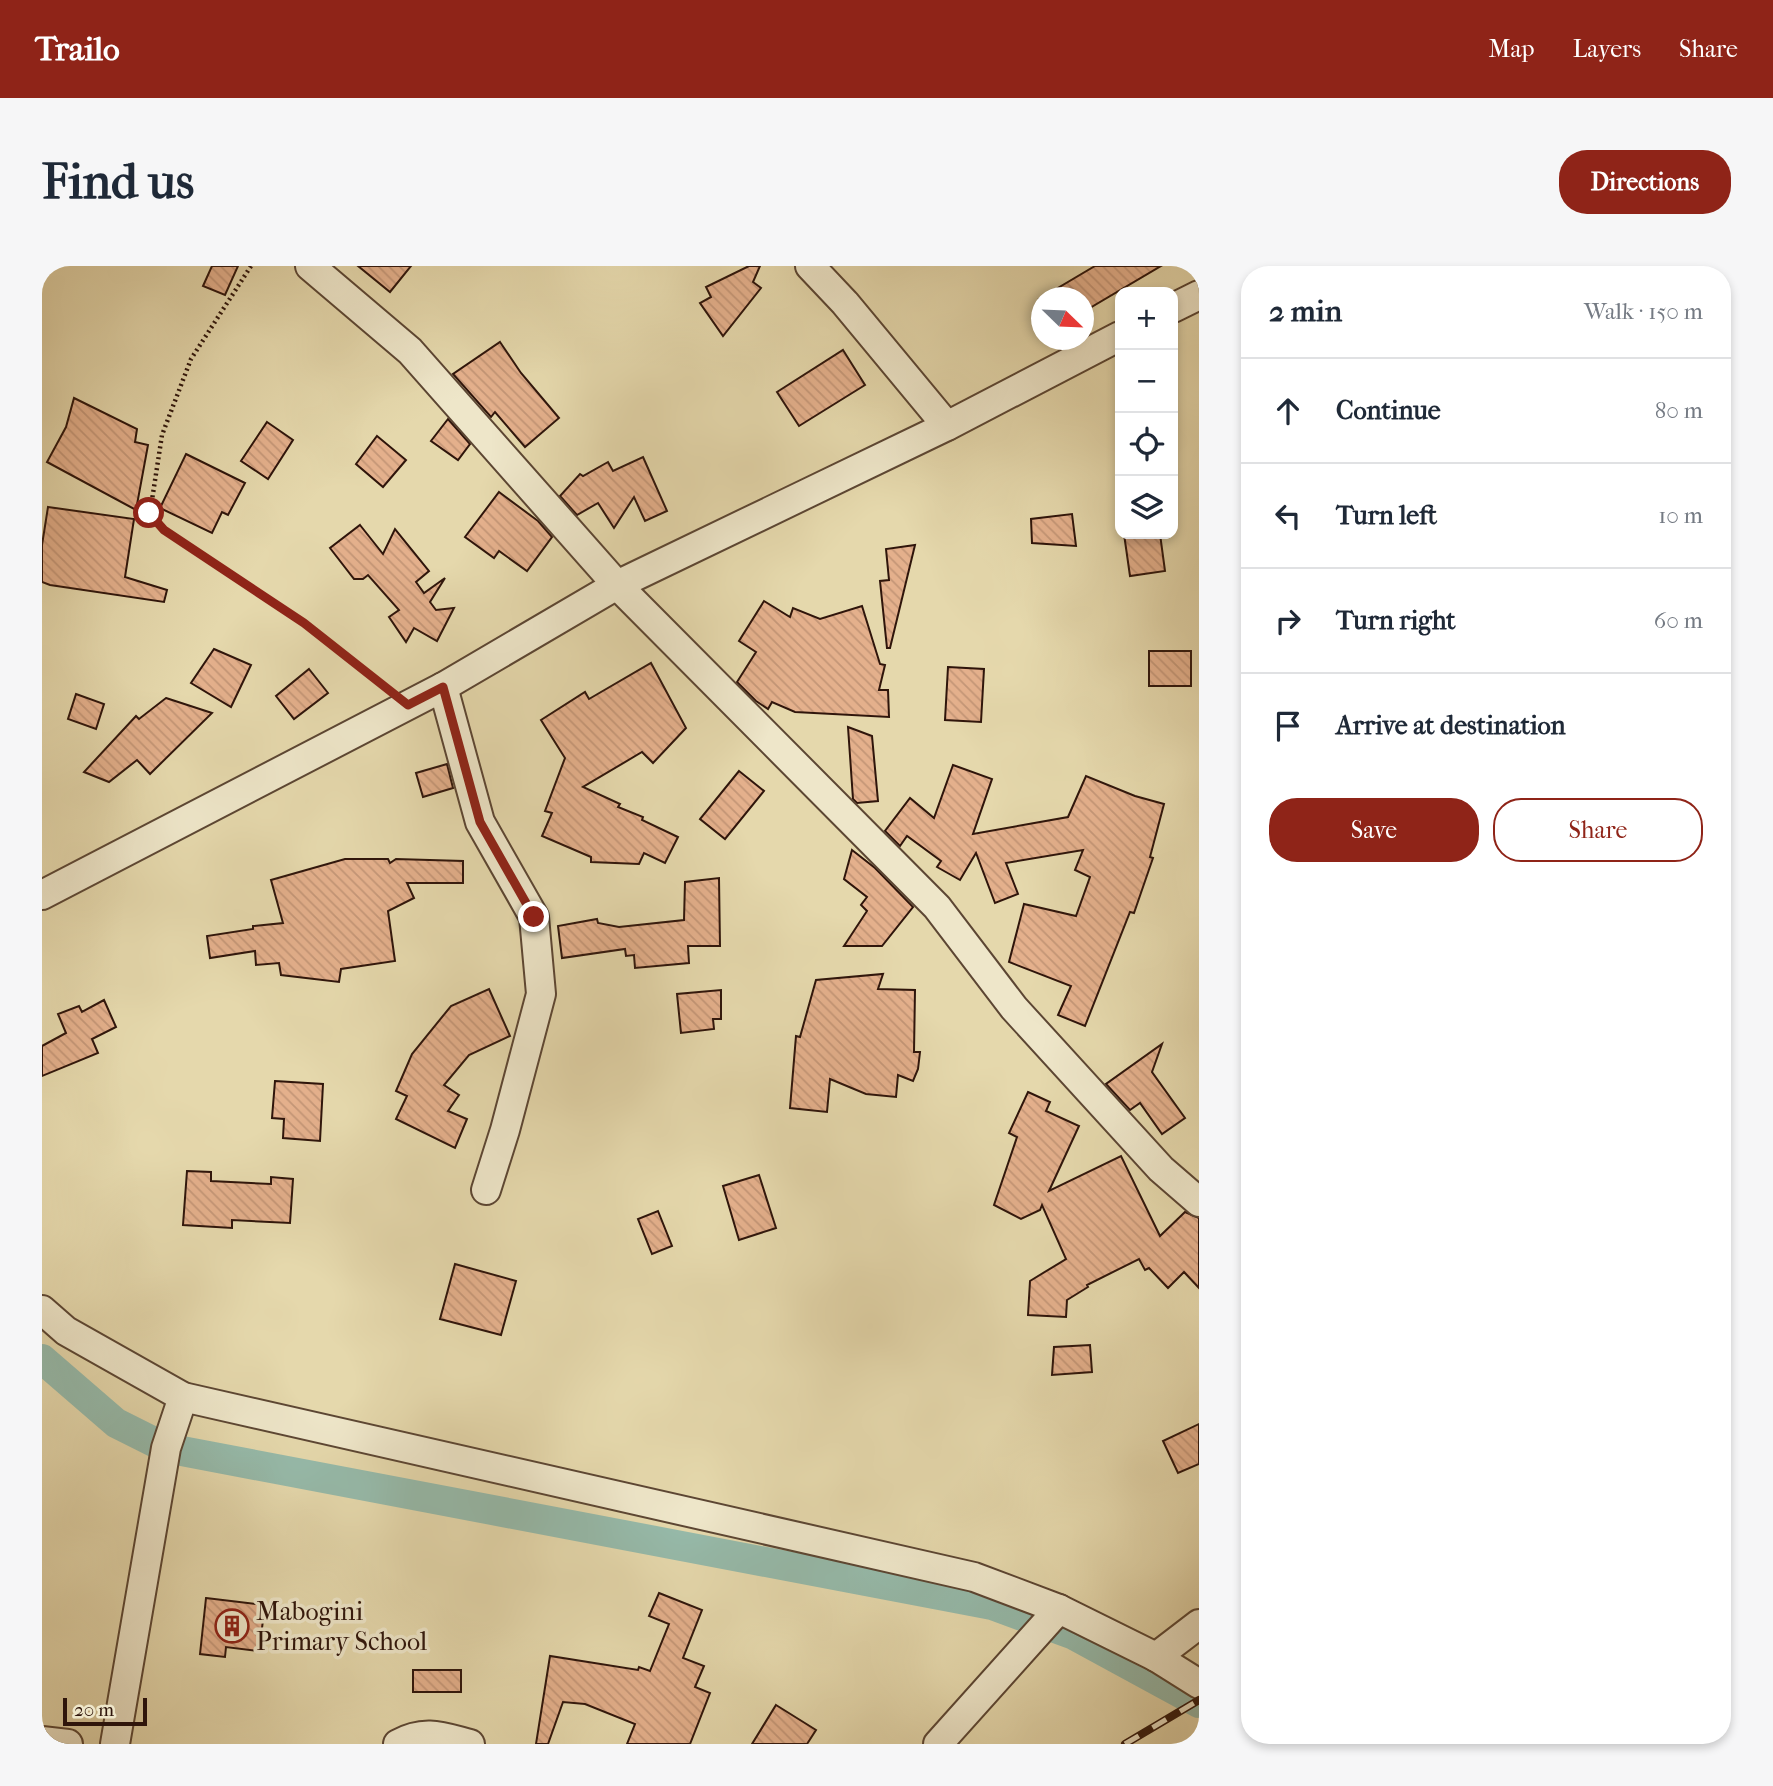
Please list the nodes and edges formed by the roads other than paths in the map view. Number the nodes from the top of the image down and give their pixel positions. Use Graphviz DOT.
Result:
graph roads {
  1 [pos="310,266"];
  2 [pos="810,266"];
  3 [pos="1199,295"];
  4 [pos="1178,306"];
  5 [pos="1115,339"];
  6 [pos="947,426"];
  7 [pos="617,585"];
  8 [pos="443,687"];
  9 [pos="42,895"];
  10 [pos="486,1190"];
  11 [pos="1199,1202"];
  12 [pos="42,1310"];
  13 [pos="183,1397"];
  14 [pos="1048,1620"];
  15 [pos="1199,1624"];
  16 [pos="1156,1657"];
  17 [pos="1199,1684"];
  18 [pos="42,1741"];
  19 [pos="68,1744"];
  20 [pos="115,1744"];
  21 [pos="398,1744"];
  22 [pos="470,1744"];
  23 [pos="938,1744"];
  1 -- 7 [label="street"];
  2 -- 6 [label="street"];
  3 -- 4 [label="street"];
  5 -- 6 [label="street"];
  6 -- 7 [label="street"];
  7 -- 8 [label="street"];
  7 -- 11 [label="street"];
  8 -- 9 [label="street"];
  8 -- 10 [label="street"];
  12 -- 13 [label="street"];
  13 -- 14 [label="street"];
  13 -- 20 [label="street"];
  14 -- 16 [label="street"];
  14 -- 23 [label="street"];
  15 -- 16 [label="street"];
  16 -- 17 [label="street"];
  18 -- 19 [label="street"];
  21 -- 22 [label="street"];
}
